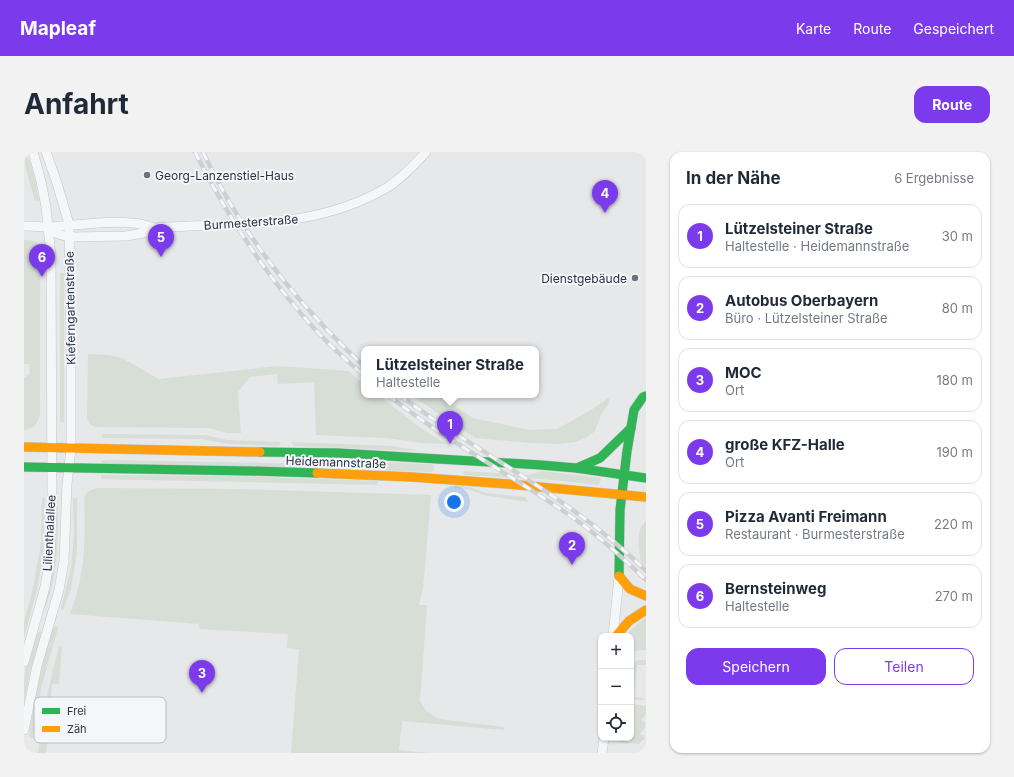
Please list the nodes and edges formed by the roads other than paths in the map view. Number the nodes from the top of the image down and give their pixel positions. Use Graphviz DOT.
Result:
graph roads {
  1 [pos="33,152"];
  2 [pos="46,152"];
  3 [pos="426,152"];
  4 [pos="69,224"];
  5 [pos="24,226"];
  6 [pos="48,227"];
  7 [pos="153,228"];
  8 [pos="69,237"];
  9 [pos="646,396"];
  10 [pos="631,428"];
  11 [pos="24,447"];
  12 [pos="52,448"];
  13 [pos="71,449"];
  14 [pos="24,467"];
  15 [pos="51,468"];
  16 [pos="69,468"];
  17 [pos="576,468"];
  18 [pos="448,470"];
  19 [pos="624,475"];
  20 [pos="646,478"];
  21 [pos="622,494"];
  22 [pos="646,497"];
  23 [pos="619,576"];
  24 [pos="646,596"];
  25 [pos="646,610"];
  26 [pos="36,617"];
  27 [pos="50,619"];
  28 [pos="613,633"];
  29 [pos="618,633"];
  30 [pos="24,662"];
  31 [pos="24,730"];
  32 [pos="604,741"];
  33 [pos="602,753"];
  1 -- 6 [label="street, Kieferngartenstraße"];
  2 -- 4 [label="street, Kieferngartenstraße"];
  3 -- 7 [label="street, Burmesterstraße"];
  4 -- 6 [label="street, Burmesterstraße"];
  4 -- 7 [label="street, Burmesterstraße"];
  4 -- 8 [label="street, Kieferngartenstraße"];
  5 -- 6 [label="street, Burmesterstraße"];
  6 -- 8 [label="street, Burmesterstraße"];
  6 -- 12 [label="street, Kieferngartenstraße"];
  7 -- 8 [label="street, Burmesterstraße"];
  8 -- 13 [label="street, Kieferngartenstraße"];
  9 -- 10 [label="main road"];
  10 -- 17 [label="main road"];
  10 -- 19 [label="main road"];
  11 -- 12 [label="main road, Heidemannstraße"];
  12 -- 13 [label="main road, Heidemannstraße"];
  12 -- 15 [label="street, Lilienthalallee"];
  13 -- 16 [label="street, Kieferngartenstraße"];
  13 -- 18 [label="main road, Heidemannstraße"];
  14 -- 15 [label="main road, Heidemannstraße"];
  15 -- 16 [label="main road, Heidemannstraße"];
  15 -- 26 [label="street, Lilienthalallee"];
  16 -- 18 [label="main road, Heidemannstraße"];
  16 -- 27 [label="street, Lilienthalallee"];
  17 -- 18 [label="main road, Heidemannstraße"];
  17 -- 19 [label="main road, Heidemannstraße"];
  18 -- 21 [label="main road, Heidemannstraße"];
  19 -- 20 [label="main road, Heidemannstraße"];
  19 -- 21 [label="main road"];
  21 -- 22 [label="main road, Heidemannstraße"];
  21 -- 23 [label="main road"];
  23 -- 24 [label="main road"];
  23 -- 28 [label="street"];
  25 -- 29 [label="main road"];
  26 -- 27 [label="street"];
  26 -- 30 [label="street, Lilienthalallee"];
  27 -- 31 [label="street, Lilienthalallee"];
  32 -- 33 [label="street"];
}
